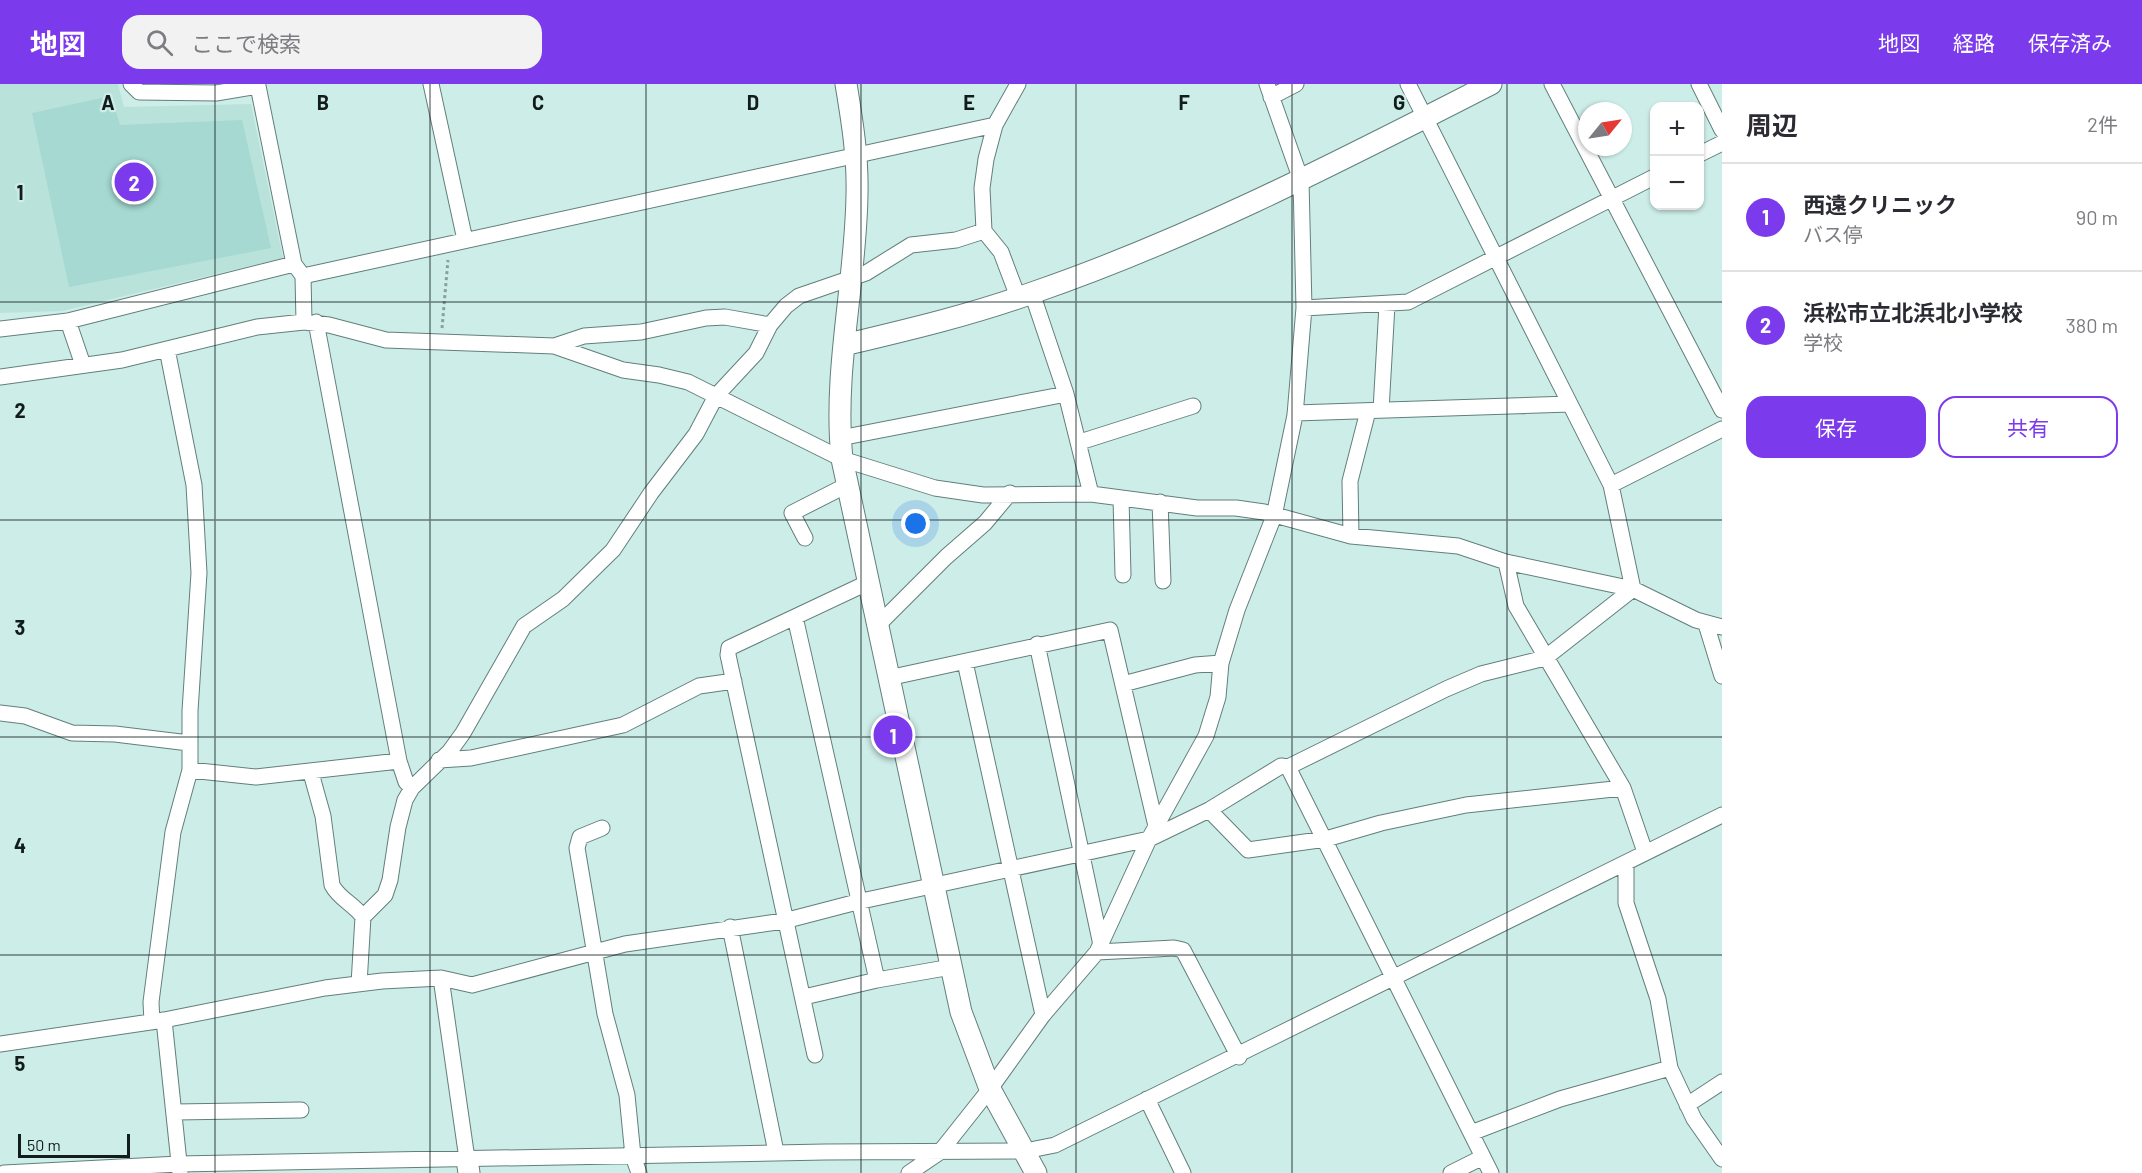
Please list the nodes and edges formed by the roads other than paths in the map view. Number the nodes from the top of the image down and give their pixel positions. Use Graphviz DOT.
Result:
graph roads {
  1 [pos="131,84"];
  2 [pos="431,84"];
  3 [pos="846,84"];
  4 [pos="1018,84"];
  5 [pos="1296,84"];
  6 [pos="1408,84"];
  7 [pos="1491,84"];
  8 [pos="1552,84"];
  9 [pos="1699,84"];
  10 [pos="262,85"];
  11 [pos="1269,90"];
  12 [pos="1424,118"];
  13 [pos="995,125"];
  14 [pos="1722,130"];
  15 [pos="1722,142"];
  16 [pos="1704,152"];
  17 [pos="855,157"];
  18 [pos="1650,179"];
  19 [pos="1300,180"];
  20 [pos="1612,198"];
  21 [pos="984,231"];
  22 [pos="458,242"];
  23 [pos="1495,259"];
  24 [pos="299,270"];
  25 [pos="851,276"];
  26 [pos="1025,295"];
  27 [pos="1387,305"];
  28 [pos="1304,308"];
  29 [pos="68,321"];
  30 [pos="310,322"];
  31 [pos="770,325"];
  32 [pos="0,329"];
  33 [pos="844,345"];
  34 [pos="554,346"];
  35 [pos="167,349"];
  36 [pos="83,365"];
  37 [pos="0,378"];
  38 [pos="1066,394"];
  39 [pos="716,396"];
  40 [pos="1570,404"];
  41 [pos="1193,406"];
  42 [pos="1375,410"];
  43 [pos="1722,410"];
  44 [pos="1295,413"];
  45 [pos="1722,429"];
  46 [pos="840,438"];
  47 [pos="1080,442"];
  48 [pos="842,459"];
  49 [pos="847,484"];
  50 [pos="1611,485"];
  51 [pos="1010,493"];
  52 [pos="1091,494"];
  53 [pos="1121,498"];
  54 [pos="1160,502"];
  55 [pos="1275,516"];
  56 [pos="1351,536"];
  57 [pos="805,538"];
  58 [pos="1506,562"];
  59 [pos="1123,575"];
  60 [pos="1163,580"];
  61 [pos="867,583"];
  62 [pos="1633,589"];
  63 [pos="795,617"];
  64 [pos="1706,624"];
  65 [pos="877,626"];
  66 [pos="1722,627"];
  67 [pos="1037,644"];
  68 [pos="1545,658"];
  69 [pos="965,662"];
  70 [pos="1221,663"];
  71 [pos="1722,676"];
  72 [pos="888,678"];
  73 [pos="734,681"];
  74 [pos="1123,684"];
  75 [pos="0,713"];
  76 [pos="189,743"];
  77 [pos="439,760"];
  78 [pos="399,761"];
  79 [pos="1288,766"];
  80 [pos="190,770"];
  81 [pos="311,773"];
  82 [pos="412,788"];
  83 [pos="1623,788"];
  84 [pos="1209,810"];
  85 [pos="1722,815"];
  86 [pos="603,828"];
  87 [pos="1152,832"];
  88 [pos="1326,839"];
  89 [pos="1083,852"];
  90 [pos="1645,852"];
  91 [pos="1626,864"];
  92 [pos="1010,869"];
  93 [pos="933,885"];
  94 [pos="857,902"];
  95 [pos="363,917"];
  96 [pos="784,921"];
  97 [pos="730,927"];
  98 [pos="1099,949"];
  99 [pos="595,952"];
  100 [pos="951,967"];
  101 [pos="441,978"];
  102 [pos="1396,979"];
  103 [pos="877,980"];
  104 [pos="359,984"];
  105 [pos="804,997"];
  106 [pos="1042,1015"];
  107 [pos="158,1021"];
  108 [pos="0,1044"];
  109 [pos="815,1055"];
  110 [pos="1239,1057"];
  111 [pos="1671,1068"];
  112 [pos="1722,1082"];
  113 [pos="990,1089"];
  114 [pos="1148,1099"];
  115 [pos="1687,1105"];
  116 [pos="302,1110"];
  117 [pos="175,1112"];
  118 [pos="1471,1133"];
  119 [pos="1024,1151"];
  120 [pos="776,1152"];
  121 [pos="940,1152"];
  122 [pos="633,1155"];
  123 [pos="1484,1157"];
  124 [pos="1722,1159"];
  125 [pos="404,1166"];
  126 [pos="468,1166"];
  127 [pos="179,1168"];
  128 [pos="4,1173"];
  129 [pos="639,1173"];
  130 [pos="909,1173"];
  131 [pos="1035,1173"];
  132 [pos="1183,1173"];
  133 [pos="1451,1173"];
  134 [pos="1491,1173"];
  1 -- 10 [label="street"];
  2 -- 22 [label="street"];
  3 -- 17 [label="street"];
  4 -- 13 [label="street"];
  5 -- 11 [label="street"];
  6 -- 12 [label="street"];
  7 -- 12 [label="street"];
  8 -- 20 [label="street"];
  9 -- 14 [label="street"];
  10 -- 24 [label="street"];
  11 -- 19 [label="street"];
  12 -- 19 [label="street"];
  12 -- 23 [label="street"];
  13 -- 17 [label="street"];
  13 -- 21 [label="street"];
  15 -- 16 [label="street"];
  17 -- 22 [label="street"];
  17 -- 25 [label="street"];
  18 -- 20 [label="street"];
  19 -- 26 [label="street"];
  19 -- 28 [label="street"];
  20 -- 23 [label="street"];
  20 -- 43 [label="street"];
  21 -- 25 [label="street"];
  21 -- 26 [label="street"];
  22 -- 24 [label="street"];
  23 -- 27 [label="street"];
  23 -- 40 [label="street"];
  24 -- 29 [label="street"];
  24 -- 30 [label="street"];
  25 -- 31 [label="street"];
  25 -- 33 [label="street"];
  26 -- 33 [label="street"];
  26 -- 38 [label="street"];
  27 -- 28 [label="street"];
  27 -- 42 [label="street"];
  28 -- 44 [label="street"];
  29 -- 32 [label="street"];
  29 -- 36 [label="street"];
  30 -- 34 [label="street"];
  30 -- 35 [label="street"];
  30 -- 78 [label="street"];
  31 -- 34 [label="street"];
  31 -- 39 [label="street"];
  33 -- 46 [label="street"];
  34 -- 39 [label="street"];
  35 -- 36 [label="street"];
  35 -- 76 [label="street"];
  36 -- 37 [label="street"];
  38 -- 46 [label="street"];
  38 -- 47 [label="street"];
  39 -- 48 [label="street"];
  39 -- 77 [label="street"];
  40 -- 42 [label="street"];
  40 -- 50 [label="street"];
  41 -- 47 [label="street"];
  42 -- 44 [label="street"];
  42 -- 56 [label="street"];
  44 -- 55 [label="street"];
  45 -- 50 [label="street"];
  46 -- 48 [label="street"];
  47 -- 52 [label="street"];
  48 -- 49 [label="street"];
  48 -- 51 [label="street"];
  49 -- 57 [label="street"];
  49 -- 61 [label="street"];
  50 -- 62 [label="street"];
  51 -- 52 [label="street"];
  51 -- 65 [label="street"];
  52 -- 53 [label="street"];
  53 -- 54 [label="street"];
  53 -- 59 [label="street"];
  54 -- 55 [label="street"];
  54 -- 60 [label="street"];
  55 -- 56 [label="street"];
  55 -- 70 [label="street"];
  56 -- 58 [label="street"];
  58 -- 62 [label="street"];
  58 -- 68 [label="street"];
  61 -- 63 [label="street"];
  61 -- 65 [label="street"];
  62 -- 64 [label="street"];
  62 -- 68 [label="street"];
  63 -- 73 [label="street"];
  63 -- 94 [label="street"];
  64 -- 66 [label="street"];
  64 -- 71 [label="street"];
  65 -- 72 [label="street"];
  67 -- 69 [label="street"];
  67 -- 74 [label="street"];
  67 -- 89 [label="street"];
  68 -- 79 [label="street"];
  68 -- 83 [label="street"];
  69 -- 72 [label="street"];
  69 -- 92 [label="street"];
  70 -- 74 [label="street"];
  70 -- 87 [label="street"];
  72 -- 93 [label="street"];
  73 -- 77 [label="street"];
  73 -- 96 [label="street"];
  74 -- 87 [label="street"];
  75 -- 76 [label="street"];
  76 -- 80 [label="street"];
  77 -- 82 [label="street"];
  78 -- 81 [label="street"];
  78 -- 82 [label="street"];
  79 -- 84 [label="street"];
  79 -- 88 [label="street"];
  80 -- 81 [label="street"];
  80 -- 107 [label="street"];
  81 -- 95 [label="street"];
  82 -- 95 [label="street"];
  83 -- 88 [label="street"];
  83 -- 90 [label="street"];
  84 -- 87 [label="street"];
  84 -- 88 [label="street"];
  85 -- 90 [label="street"];
  86 -- 99 [label="street"];
  87 -- 89 [label="street"];
  87 -- 98 [label="street"];
  88 -- 102 [label="street"];
  89 -- 92 [label="street"];
  89 -- 98 [label="street"];
  90 -- 91 [label="street"];
  91 -- 102 [label="street"];
  91 -- 111 [label="street"];
  92 -- 93 [label="street"];
  92 -- 106 [label="street"];
  93 -- 94 [label="street"];
  93 -- 100 [label="street"];
  94 -- 96 [label="street"];
  94 -- 103 [label="street"];
  95 -- 104 [label="street"];
  96 -- 97 [label="street"];
  96 -- 105 [label="street"];
  97 -- 99 [label="street"];
  97 -- 120 [label="street"];
  98 -- 106 [label="street"];
  98 -- 110 [label="street"];
  99 -- 101 [label="street"];
  99 -- 122 [label="street"];
  100 -- 103 [label="street"];
  100 -- 113 [label="street"];
  101 -- 104 [label="street"];
  101 -- 126 [label="street"];
  102 -- 110 [label="street"];
  102 -- 118 [label="street"];
  103 -- 105 [label="street"];
  104 -- 107 [label="street"];
  105 -- 109 [label="street"];
  106 -- 113 [label="street"];
  107 -- 108 [label="street"];
  107 -- 117 [label="street"];
  110 -- 114 [label="street"];
  111 -- 115 [label="street"];
  111 -- 118 [label="street"];
  112 -- 115 [label="street"];
  113 -- 119 [label="street"];
  113 -- 121 [label="street"];
  114 -- 119 [label="street"];
  114 -- 132 [label="street"];
  115 -- 124 [label="street"];
  116 -- 117 [label="street"];
  117 -- 127 [label="street"];
  118 -- 123 [label="street"];
  119 -- 121 [label="street"];
  119 -- 131 [label="street"];
  120 -- 121 [label="street"];
  120 -- 122 [label="street"];
  121 -- 130 [label="street"];
  122 -- 126 [label="street"];
  122 -- 129 [label="street"];
  123 -- 133 [label="street"];
  123 -- 134 [label="street"];
  125 -- 126 [label="street"];
  125 -- 127 [label="street"];
  127 -- 128 [label="street"];
}
